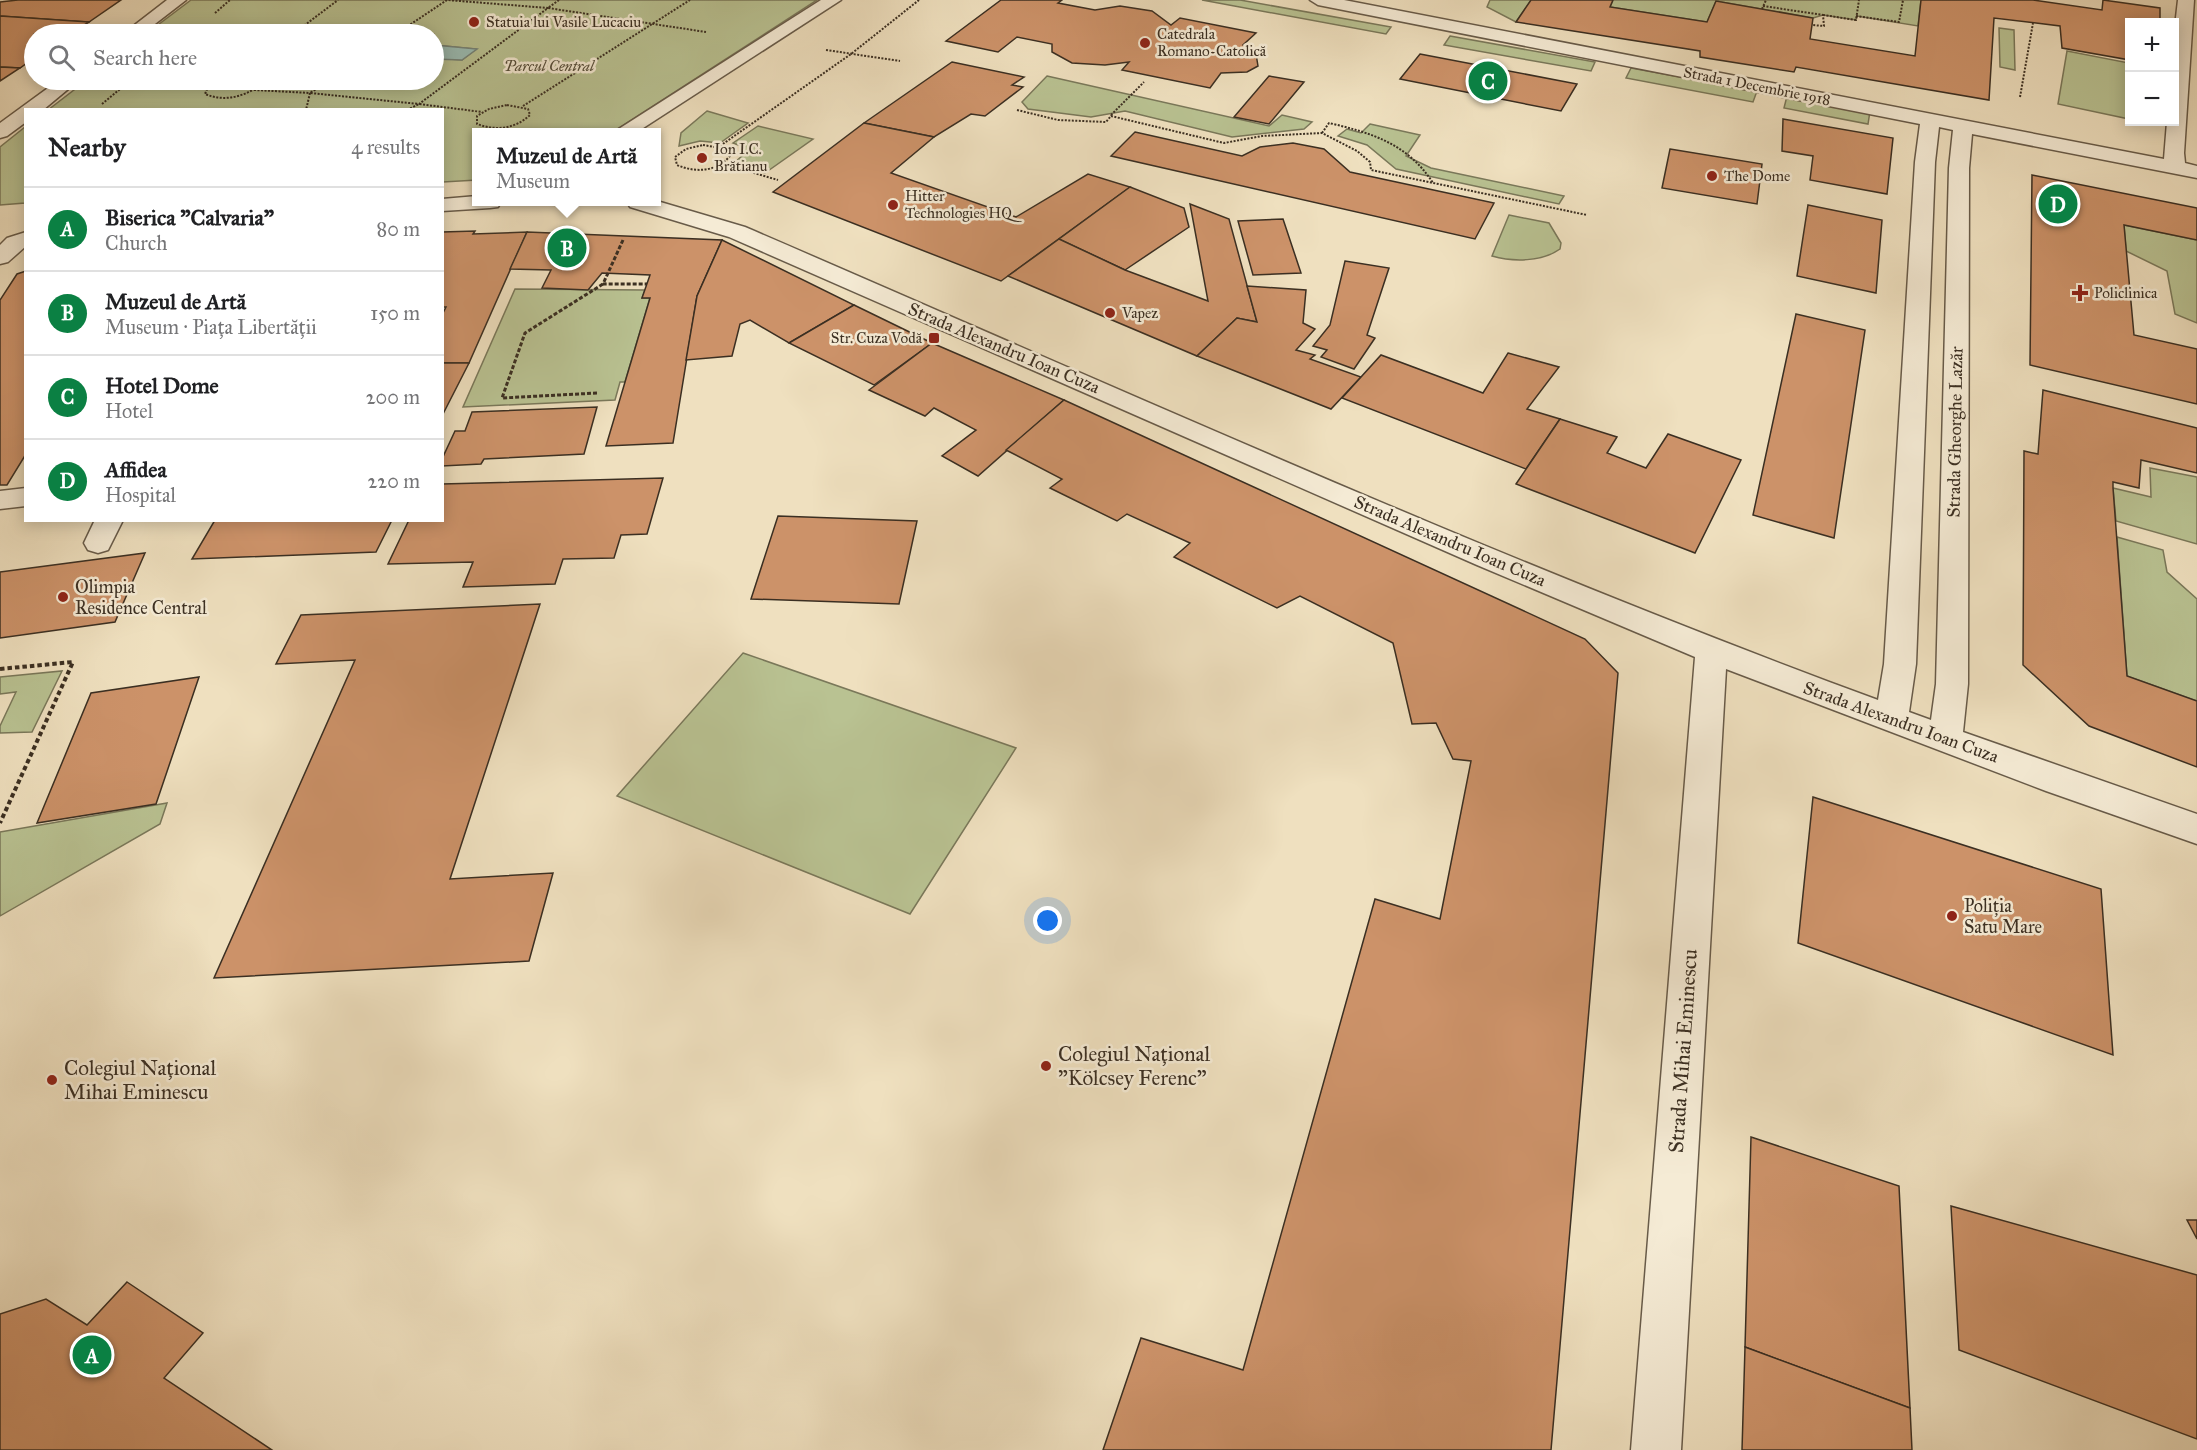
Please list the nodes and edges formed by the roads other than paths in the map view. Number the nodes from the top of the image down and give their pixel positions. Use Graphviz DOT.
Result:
graph roads {
  1 [pos="178,0"];
  2 [pos="832,0"];
  3 [pos="1318,0"];
  4 [pos="2186,0"];
  5 [pos="1451,6"];
  6 [pos="1410,17"];
  7 [pos="1441,23"];
  8 [pos="145,24"];
  9 [pos="1398,33"];
  10 [pos="2190,33"];
  11 [pos="57,90"];
  12 [pos="33,108"];
  13 [pos="24,114"];
  14 [pos="1930,120"];
  15 [pos="1963,126"];
  16 [pos="630,128"];
  17 [pos="0,132"];
  18 [pos="2175,167"];
  19 [pos="2197,172"];
  20 [pos="472,202"];
  21 [pos="444,204"];
  22 [pos="656,206"];
  23 [pos="17,229"];
  24 [pos="0,257"];
  25 [pos="24,497"];
  26 [pos="0,500"];
  27 [pos="1711,651"];
  28 [pos="1891,719"];
  29 [pos="1945,739"];
  30 [pos="2197,829"];
  31 [pos="1656,1450"];
  1 -- 8 [label="street"];
  2 -- 16 [label="street"];
  3 -- 6 [label="street, Strada 1 Decembrie 1918"];
  4 -- 10 [label="street"];
  5 -- 7 [label="street"];
  6 -- 7 [label="street, Strada 1 Decembrie 1918"];
  6 -- 9 [label="street"];
  7 -- 14 [label="street, Strada 1 Decembrie 1918"];
  10 -- 18 [label="street"];
  11 -- 12 [label="street"];
  13 -- 17 [label="street"];
  14 -- 15 [label="street, Strada 1 Decembrie 1918"];
  14 -- 28 [label="street"];
  15 -- 18 [label="street, Strada 1 Decembrie 1918"];
  15 -- 29 [label="street, Strada Gheorghe Lazăr"];
  18 -- 19 [label="street, Strada 1 Decembrie 1918"];
  20 -- 21 [label="street"];
  22 -- 27 [label="street, Strada Alexandru Ioan Cuza"];
  23 -- 24 [label="street"];
  25 -- 26 [label="street"];
  27 -- 28 [label="street, Strada Alexandru Ioan Cuza"];
  27 -- 31 [label="street, Strada Mihai Eminescu"];
  28 -- 29 [label="street, Strada Alexandru Ioan Cuza"];
  29 -- 30 [label="street, Strada Alexandru Ioan Cuza"];
}
